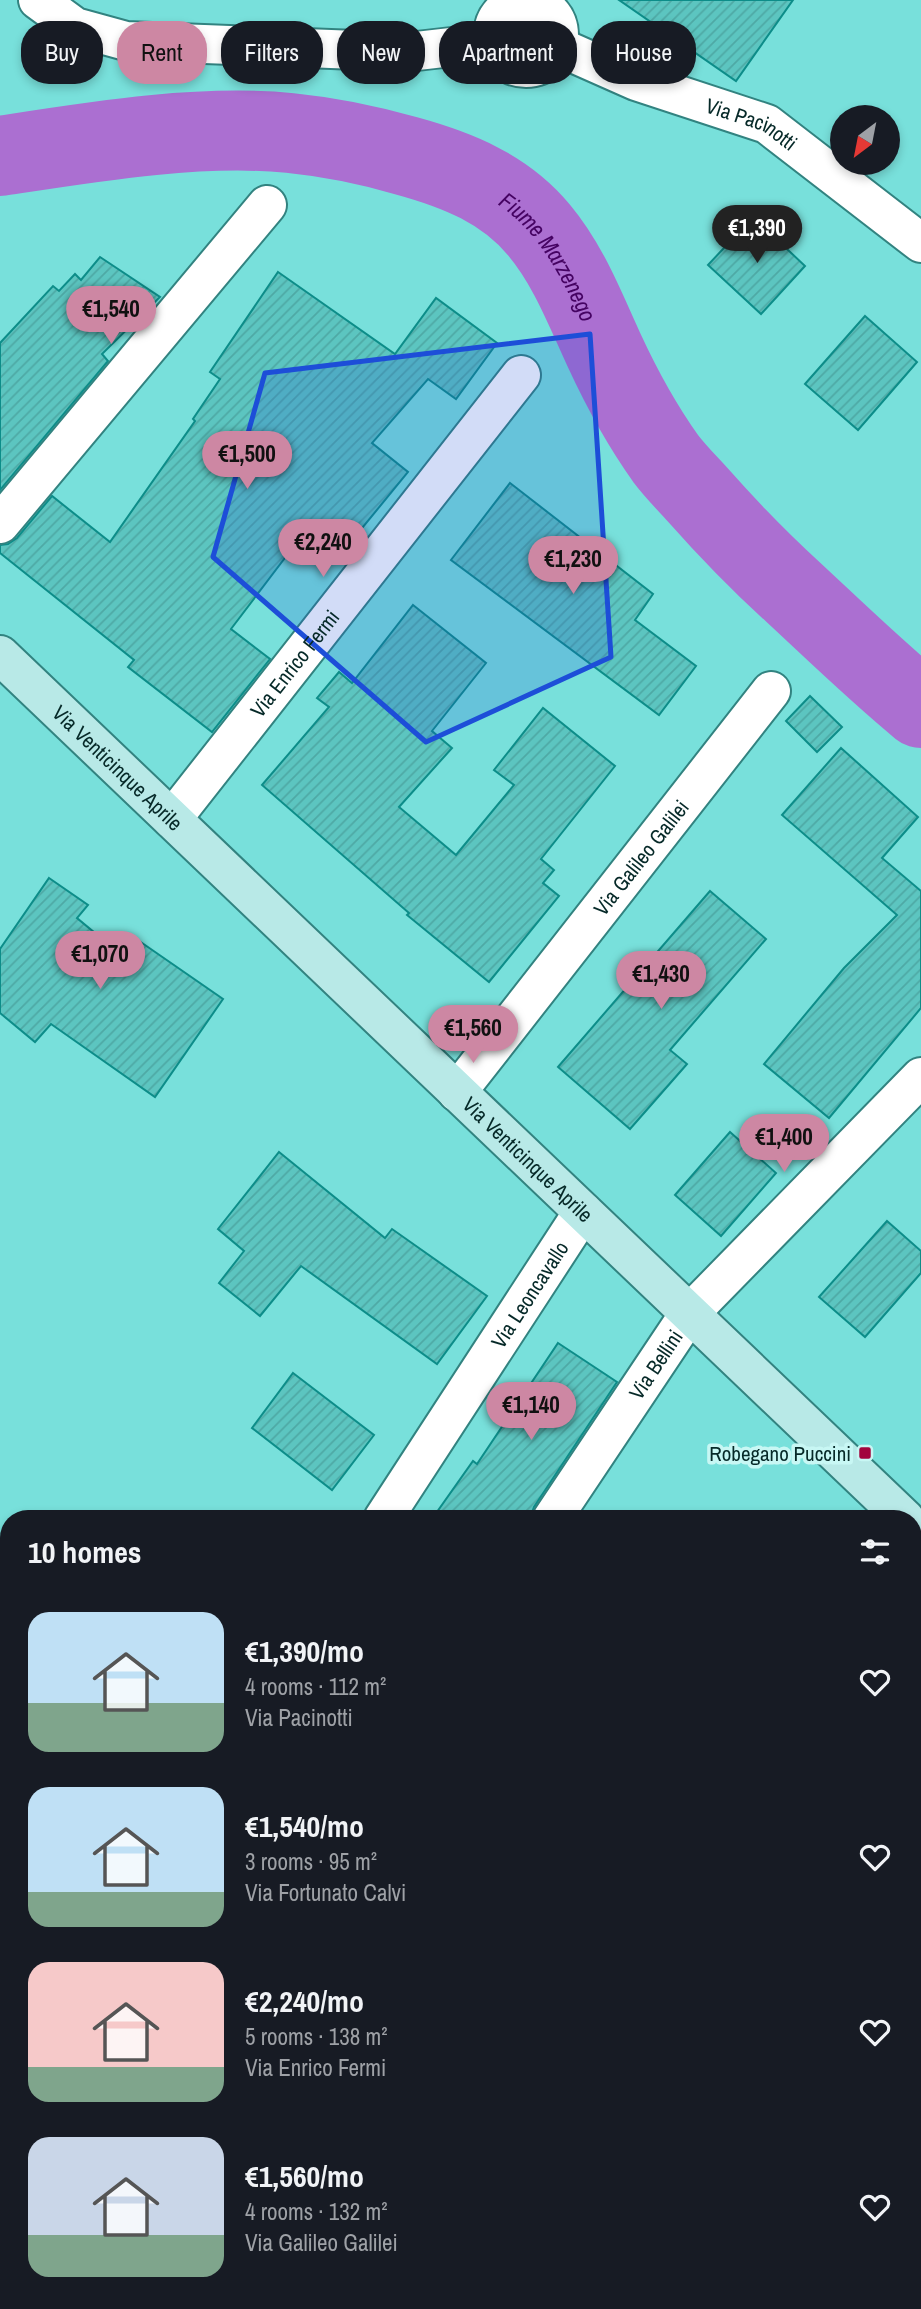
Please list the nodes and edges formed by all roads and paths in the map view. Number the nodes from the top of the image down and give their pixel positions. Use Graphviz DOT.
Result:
graph roads {
  1 [pos="38,0"];
  2 [pos="533,1"];
  3 [pos="496,21"];
  4 [pos="555,21"];
  5 [pos="439,48"];
  6 [pos="577,55"];
  7 [pos="267,205"];
  8 [pos="921,243"];
  9 [pos="521,375"];
  10 [pos="0,524"];
  11 [pos="0,655"];
  12 [pos="771,691"];
  13 [pos="172,819"];
  14 [pos="921,1077"];
  15 [pos="457,1091"];
  16 [pos="583,1212"];
  17 [pos="689,1314"];
  18 [pos="389,1510"];
  19 [pos="558,1510"];
  20 [pos="896,1510"];
  1 -- 5 [label="street"];
  2 -- 3 [label="street"];
  2 -- 4 [label="street"];
  6 -- 8 [label="street, Via Pacinotti"];
  7 -- 10 [label="street"];
  9 -- 13 [label="street, Via Enrico Fermi"];
  11 -- 13 [label="main road, Via Venticinque Aprile"];
  12 -- 15 [label="street, Via Galileo Galilei"];
  13 -- 15 [label="main road, Via Venticinque Aprile"];
  14 -- 17 [label="street, Via Bellini"];
  15 -- 16 [label="main road, Via Venticinque Aprile"];
  16 -- 17 [label="main road, Via Venticinque Aprile"];
  16 -- 18 [label="street, Via Leoncavallo"];
  17 -- 19 [label="street, Via Bellini"];
  17 -- 20 [label="main road, Via Venticinque Aprile"];
}
